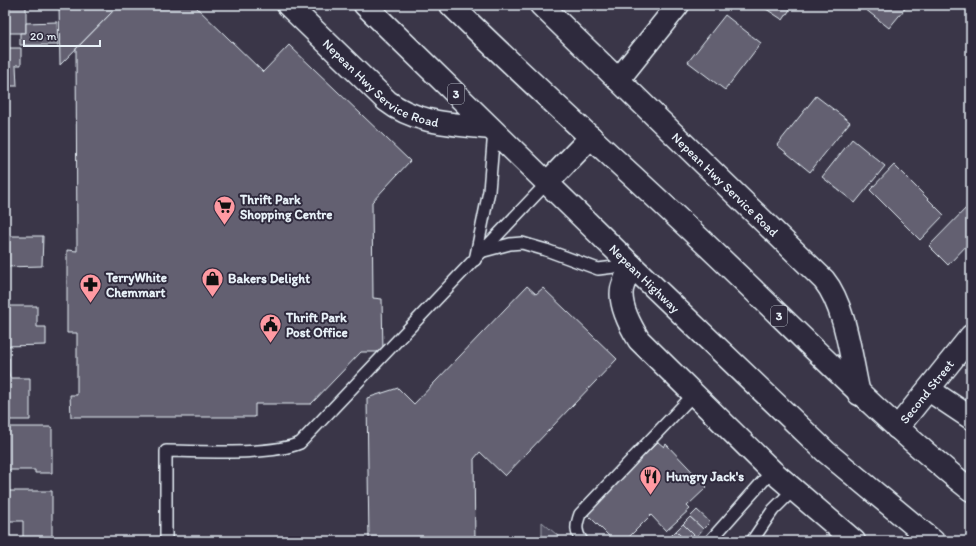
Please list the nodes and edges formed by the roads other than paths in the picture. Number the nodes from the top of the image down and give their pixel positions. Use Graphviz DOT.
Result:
graph roads {
  1 [pos="288,5"];
  2 [pos="365,5"];
  3 [pos="451,5"];
  4 [pos="541,5"];
  5 [pos="678,5"];
  6 [pos="618,80"];
  7 [pos="492,129"];
  8 [pos="591,137"];
  9 [pos="548,183"];
  10 [pos="484,251"];
  11 [pos="474,260"];
  12 [pos="631,265"];
  13 [pos="971,336"];
  14 [pos="929,390"];
  15 [pos="860,394"];
  16 [pos="693,395"];
  17 [pos="971,418"];
  18 [pos="897,428"];
  19 [pos="772,471"];
  20 [pos="793,490"];
  21 [pos="971,490"];
  22 [pos="166,541"];
  23 [pos="582,541"];
  24 [pos="710,541"];
  25 [pos="752,541"];
  26 [pos="854,541"];
  27 [pos="933,541"];
  1 -- 7 [label="main road, Nepean Hwy Service Road"];
  2 -- 7 [label="main road, Nepean Highway / 3"];
  3 -- 8 [label="main road, 3"];
  4 -- 6 [label="main road, Nepean Hwy Service Road"];
  5 -- 6 [label="main road"];
  6 -- 15 [label="main road, Nepean Hwy Service Road"];
  7 -- 9 [label="main road, Nepean Highway / 3"];
  7 -- 11 [label="lane"];
  8 -- 9 [label="main road"];
  8 -- 15 [label="main road, 3"];
  9 -- 10 [label="lane"];
  9 -- 12 [label="main road, Nepean Highway / 3"];
  10 -- 11 [label="lane"];
  10 -- 12 [label="lane"];
  11 -- 22 [label="lane"];
  12 -- 16 [label="main road"];
  12 -- 27 [label="main road, Nepean Highway / 3"];
  13 -- 14 [label="main road, Second Street"];
  14 -- 17 [label="main road"];
  14 -- 18 [label="main road, Second Street"];
  15 -- 18 [label="main road, 3"];
  16 -- 19 [label="main road"];
  16 -- 23 [label="lane"];
  18 -- 21 [label="main road, 3"];
  19 -- 20 [label="main road"];
  19 -- 24 [label="lane"];
  20 -- 25 [label="lane"];
  20 -- 26 [label="main road"];
}
